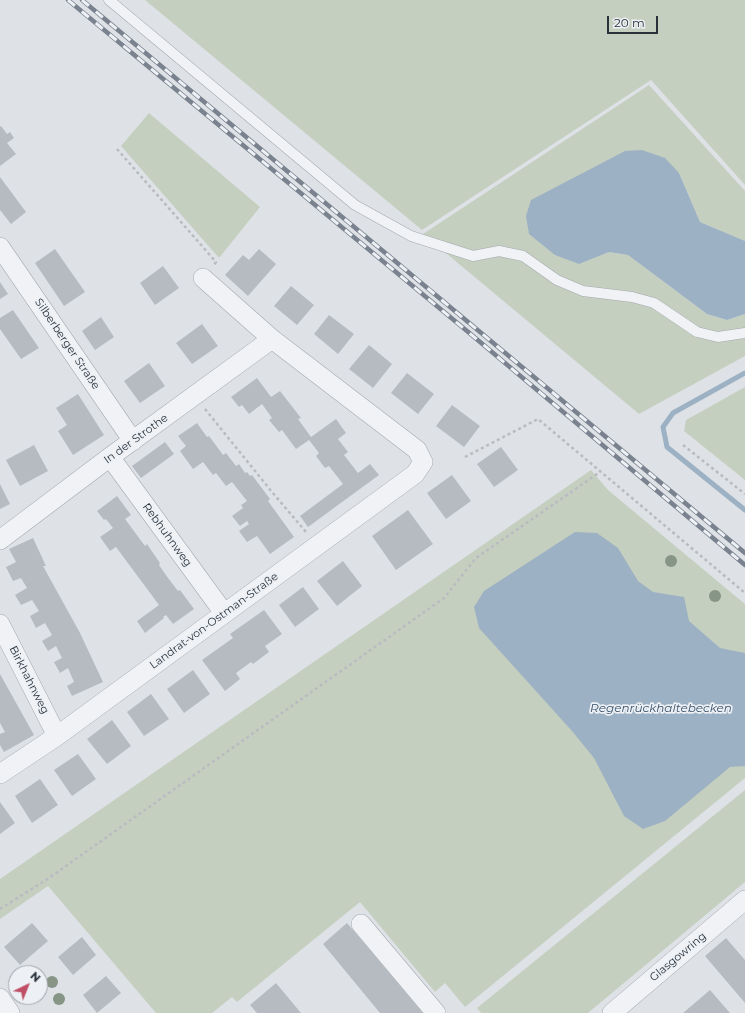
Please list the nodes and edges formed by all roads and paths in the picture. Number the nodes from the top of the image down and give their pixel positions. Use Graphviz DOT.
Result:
graph roads {
  1 [pos="109,0"];
  2 [pos="117,149"];
  3 [pos="1,251"];
  4 [pos="203,278"];
  5 [pos="745,333"];
  6 [pos="272,339"];
  7 [pos="194,396"];
  8 [pos="133,441"];
  9 [pos="683,445"];
  10 [pos="110,457"];
  11 [pos="464,457"];
  12 [pos="600,472"];
  13 [pos="745,494"];
  14 [pos="0,540"];
  15 [pos="318,546"];
  16 [pos="745,593"];
  17 [pos="224,613"];
  18 [pos="0,624"];
  19 [pos="57,736"];
  20 [pos="0,774"];
  21 [pos="745,900"];
  22 [pos="0,909"];
  23 [pos="362,924"];
  24 [pos="0,998"];
  25 [pos="10,1013"];
  26 [pos="436,1013"];
  27 [pos="612,1013"];
  1 -- 5 [label="lane"];
  2 -- 4 [label="path"];
  3 -- 8 [label="street, Silberberger Straße"];
  4 -- 6 [label="street"];
  6 -- 7 [label="street, In der Strothe"];
  6 -- 15 [label="street, Landrat-von-Ostman-Straße"];
  7 -- 8 [label="street, In der Strothe"];
  7 -- 15 [label="path"];
  8 -- 10 [label="street, In der Strothe"];
  9 -- 13 [label="path"];
  10 -- 14 [label="street, In der Strothe"];
  10 -- 17 [label="street, Rebhuhnweg"];
  11 -- 12 [label="path"];
  12 -- 16 [label="path"];
  12 -- 22 [label="path"];
  15 -- 17 [label="street, Landrat-von-Ostman-Straße"];
  17 -- 19 [label="street, Landrat-von-Ostman-Straße"];
  18 -- 19 [label="street, Birkhahnweg"];
  19 -- 20 [label="street, Landrat-von-Ostman-Straße"];
  21 -- 27 [label="street, Glasgowring"];
  23 -- 26 [label="street"];
  24 -- 25 [label="street"];
}
